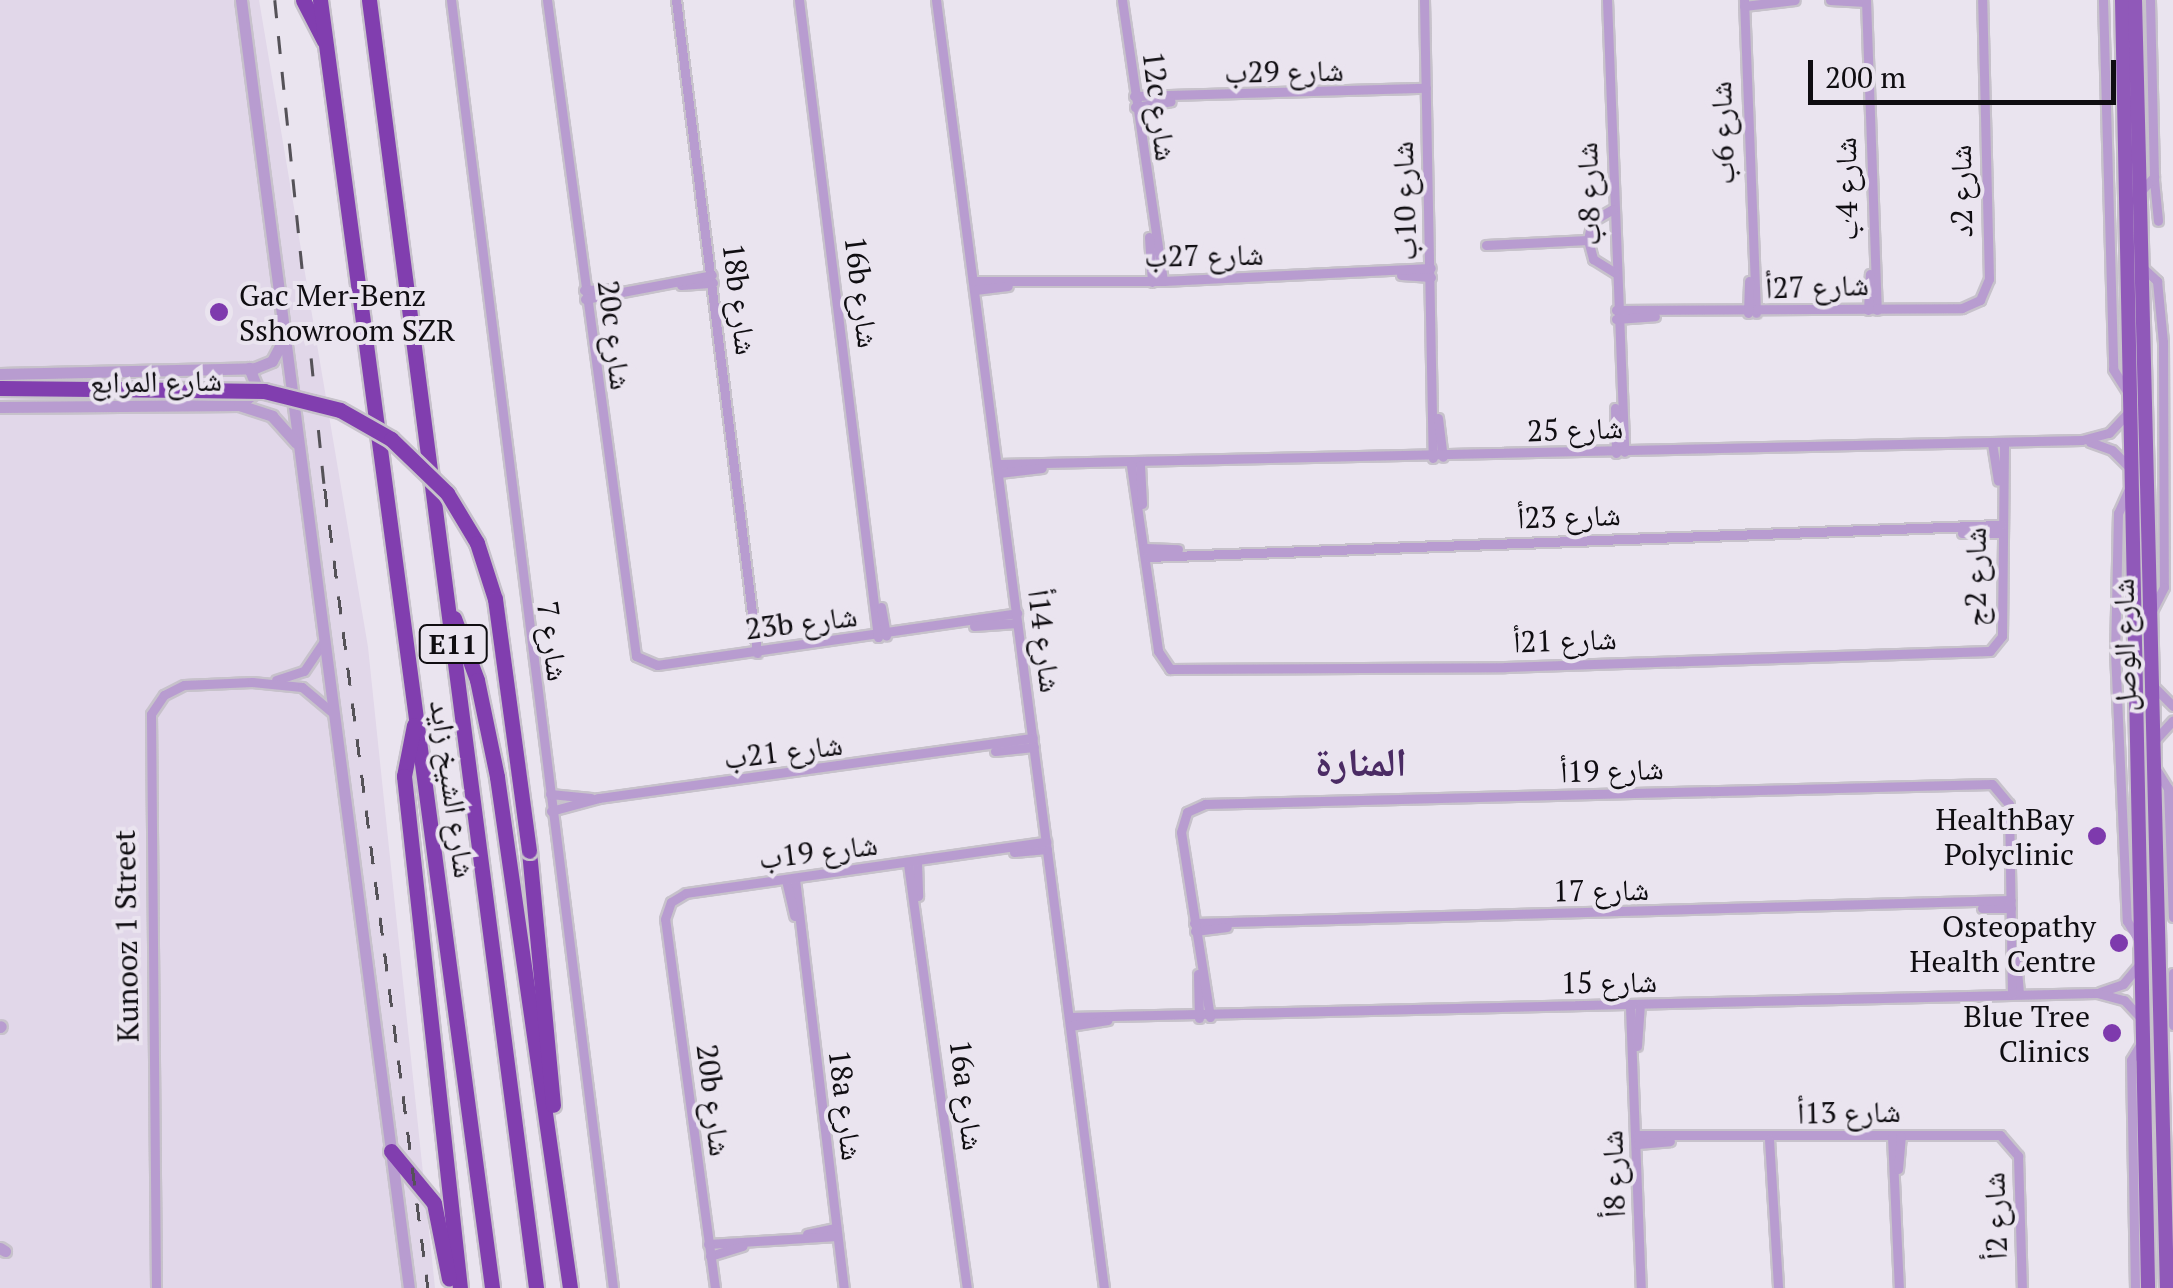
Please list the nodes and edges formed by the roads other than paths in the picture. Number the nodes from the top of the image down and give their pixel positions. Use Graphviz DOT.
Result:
graph roads {
  1 [pos="241,0"];
  2 [pos="303,0"];
  3 [pos="320,0"];
  4 [pos="369,0"];
  5 [pos="451,0"];
  6 [pos="547,0"];
  7 [pos="676,0"];
  8 [pos="800,0"];
  9 [pos="936,0"];
  10 [pos="1122,0"];
  11 [pos="1424,0"];
  12 [pos="1608,0"];
  13 [pos="1785,0"];
  14 [pos="1795,0"];
  15 [pos="1830,0"];
  16 [pos="1982,0"];
  17 [pos="2104,0"];
  18 [pos="2122,0"];
  19 [pos="2135,0"];
  20 [pos="2150,0"];
  21 [pos="1866,1"];
  22 [pos="1744,3"];
  23 [pos="326,44"];
  24 [pos="1426,92"];
  25 [pos="1135,101"];
  26 [pos="2154,178"];
  27 [pos="2140,192"];
  28 [pos="1613,208"];
  29 [pos="2158,221"];
  30 [pos="1588,240"];
  31 [pos="1486,245"];
  32 [pos="1431,273"];
  33 [pos="1615,273"];
  34 [pos="712,279"];
  35 [pos="1157,282"];
  36 [pos="974,286"];
  37 [pos="584,295"];
  38 [pos="1962,308"];
  39 [pos="1872,310"];
  40 [pos="1752,313"];
  41 [pos="1616,314"];
  42 [pos="285,336"];
  43 [pos="249,368"];
  44 [pos="0,374"];
  45 [pos="0,388"];
  46 [pos="2126,390"];
  47 [pos="239,405"];
  48 [pos="0,407"];
  49 [pos="2127,414"];
  50 [pos="2082,440"];
  51 [pos="2004,442"];
  52 [pos="1992,443"];
  53 [pos="298,445"];
  54 [pos="1620,452"];
  55 [pos="1438,457"];
  56 [pos="1135,465"];
  57 [pos="2128,466"];
  58 [pos="998,468"];
  59 [pos="2000,494"];
  60 [pos="2001,529"];
  61 [pos="1146,553"];
  62 [pos="447,603"];
  63 [pos="1017,618"];
  64 [pos="323,634"];
  65 [pos="882,636"];
  66 [pos="761,652"];
  67 [pos="1985,652"];
  68 [pos="652,665"];
  69 [pos="268,682"];
  70 [pos="2152,684"];
  71 [pos="2173,706"];
  72 [pos="334,715"];
  73 [pos="2173,720"];
  74 [pos="416,721"];
  75 [pos="2154,741"];
  76 [pos="1034,743"];
  77 [pos="2154,766"];
  78 [pos="550,794"];
  79 [pos="599,798"];
  80 [pos="551,811"];
  81 [pos="1046,846"];
  82 [pos="912,863"];
  83 [pos="791,879"];
  84 [pos="2011,904"];
  85 [pos="2173,916"];
  86 [pos="665,919"];
  87 [pos="1194,927"];
  88 [pos="2141,963"];
  89 [pos="2173,972"];
  90 [pos="2098,993"];
  91 [pos="2016,994"];
  92 [pos="1635,1007"];
  93 [pos="1205,1017"];
  94 [pos="2142,1020"];
  95 [pos="1070,1022"];
  96 [pos="2173,1025"];
  97 [pos="2144,1040"];
  98 [pos="1896,1136"];
  99 [pos="1637,1139"];
  100 [pos="1773,1139"];
  101 [pos="552,1144"];
  102 [pos="2013,1144"];
  103 [pos="2169,1146"];
  104 [pos="390,1151"];
  105 [pos="2169,1180"];
  106 [pos="837,1232"];
  107 [pos="754,1242"];
  108 [pos="708,1244"];
  109 [pos="710,1256"];
  110 [pos="156,1288"];
  111 [pos="408,1288"];
  112 [pos="451,1288"];
  113 [pos="460,1288"];
  114 [pos="492,1288"];
  115 [pos="536,1288"];
  116 [pos="570,1288"];
  117 [pos="613,1288"];
  118 [pos="714,1288"];
  119 [pos="844,1288"];
  120 [pos="967,1288"];
  121 [pos="1104,1288"];
  122 [pos="1641,1288"];
  123 [pos="1778,1288"];
  124 [pos="1899,1288"];
  125 [pos="2022,1288"];
  126 [pos="2135,1288"];
  127 [pos="2148,1288"];
  128 [pos="2168,1288"];
  1 -- 42 [label="street"];
  2 -- 23 [label="highway"];
  3 -- 23 [label="highway, شارع الشيخ زايد / E11"];
  4 -- 62 [label="highway, شارع الشيخ زايد / E11"];
  5 -- 78 [label="street, شارع 7"];
  6 -- 37 [label="street, 20c شارع"];
  7 -- 34 [label="street, 18b شارع"];
  8 -- 65 [label="street, 16b شارع"];
  9 -- 36 [label="street, شارع 14أ"];
  10 -- 25 [label="street, 12c شارع"];
  11 -- 24 [label="street, شارع 10ب"];
  12 -- 28 [label="street, شارع 8ب"];
  13 -- 14 [label="street"];
  13 -- 22 [label="street"];
  15 -- 21 [label="street"];
  16 -- 38 [label="street, شارع 2د"];
  17 -- 46 [label="street"];
  18 -- 46 [label="main road, شارع الوصل"];
  19 -- 27 [label="main road, شارع الوصل"];
  20 -- 26 [label="street"];
  21 -- 39 [label="street, شارع 4ب"];
  22 -- 40 [label="street, شارع 6ب"];
  23 -- 74 [label="highway, شارع الشيخ زايد / E11"];
  24 -- 25 [label="street, شارع 29ب"];
  24 -- 32 [label="street, شارع 10ب"];
  25 -- 35 [label="street, 12c شارع"];
  26 -- 27 [label="street"];
  26 -- 29 [label="street"];
  27 -- 70 [label="main road, شارع الوصل"];
  28 -- 30 [label="street"];
  28 -- 33 [label="street, شارع 8ب"];
  30 -- 31 [label="street"];
  30 -- 33 [label="street"];
  32 -- 35 [label="street, شارع 27ب"];
  32 -- 55 [label="street, شارع 10ب"];
  33 -- 41 [label="street, شارع 8ب"];
  34 -- 37 [label="street"];
  34 -- 66 [label="street, 18b شارع"];
  35 -- 36 [label="street, شارع 27ب"];
  36 -- 58 [label="street, شارع 14أ"];
  37 -- 68 [label="street, 20c شارع"];
  38 -- 39 [label="street, شارع 27أ"];
  39 -- 40 [label="street, شارع 27أ"];
  40 -- 41 [label="street, شارع 27أ"];
  41 -- 54 [label="street, شارع 8ب"];
  42 -- 43 [label="street, شارع المرابع"];
  42 -- 53 [label="street"];
  43 -- 44 [label="street, شارع المرابع"];
  43 -- 47 [label="street"];
  45 -- 101 [label="highway, bridge"];
  46 -- 49 [label="main road, شارع الوصل"];
  47 -- 48 [label="street, شارع المرابع"];
  47 -- 53 [label="street, شارع المرابع"];
  49 -- 50 [label="street, شارع 25"];
  49 -- 57 [label="main road, شارع الوصل"];
  50 -- 51 [label="street, شارع 25"];
  50 -- 57 [label="street, شارع 25"];
  51 -- 52 [label="street, شارع 25"];
  51 -- 59 [label="street, شارع 2ج"];
  52 -- 54 [label="street, شارع 25"];
  52 -- 59 [label="street, شارع 2ج"];
  53 -- 64 [label="street"];
  54 -- 55 [label="street, شارع 25"];
  55 -- 56 [label="street, شارع 25"];
  56 -- 58 [label="street, شارع 25"];
  56 -- 61 [label="street"];
  57 -- 88 [label="main road, شارع الوصل"];
  58 -- 63 [label="street, شارع 14أ"];
  59 -- 60 [label="street, شارع 2ج"];
  60 -- 61 [label="street, شارع 23أ"];
  60 -- 67 [label="street, شارع 2ج"];
  61 -- 67 [label="street, شارع 21أ"];
  62 -- 101 [label="highway"];
  62 -- 115 [label="highway, شارع الشيخ زايد / E11"];
  63 -- 65 [label="street, 23b شارع"];
  63 -- 76 [label="street, شارع 14أ"];
  64 -- 69 [label="street, Kunooz 1 Street"];
  64 -- 72 [label="street"];
  65 -- 66 [label="street, 23b شارع"];
  66 -- 68 [label="street, 23b شارع"];
  69 -- 72 [label="street, Kunooz 1 Street"];
  69 -- 110 [label="street, Kunooz 1 Street"];
  70 -- 71 [label="street"];
  70 -- 75 [label="main road, شارع الوصل"];
  72 -- 104 [label="street"];
  73 -- 75 [label="street"];
  74 -- 113 [label="highway"];
  74 -- 114 [label="highway, شارع الشيخ زايد / E11"];
  75 -- 77 [label="main road, شارع الوصل"];
  76 -- 79 [label="street, شارع 21ب"];
  76 -- 81 [label="street, شارع 14أ"];
  77 -- 85 [label="street"];
  77 -- 103 [label="main road, شارع الوصل"];
  78 -- 79 [label="street, شارع 21ب"];
  78 -- 80 [label="street, شارع 7"];
  79 -- 80 [label="street, شارع 21ب"];
  80 -- 117 [label="street, شارع 7"];
  81 -- 82 [label="street, شارع 19ب"];
  81 -- 95 [label="street, شارع 14أ"];
  82 -- 83 [label="street, شارع 19ب"];
  82 -- 120 [label="street, 16a شارع"];
  83 -- 86 [label="street, شارع 19ب"];
  83 -- 106 [label="street, 18a شارع"];
  84 -- 87 [label="street, شارع 17"];
  84 -- 87 [label="street, شارع 19أ"];
  84 -- 91 [label="street"];
  86 -- 108 [label="street, 20b شارع"];
  87 -- 93 [label="street"];
  88 -- 90 [label="street"];
  88 -- 94 [label="main road, شارع الوصل"];
  89 -- 96 [label="street"];
  90 -- 91 [label="street, شارع 15"];
  90 -- 94 [label="street"];
  91 -- 92 [label="street, شارع 15"];
  92 -- 93 [label="street, شارع 15"];
  92 -- 99 [label="street, شارع 8أ"];
  93 -- 95 [label="street, شارع 15"];
  94 -- 97 [label="main road, شارع الوصل"];
  95 -- 121 [label="street, شارع 14أ"];
  97 -- 126 [label="street"];
  97 -- 127 [label="main road, شارع الوصل"];
  98 -- 100 [label="street, شارع 13أ"];
  98 -- 102 [label="street, شارع 13أ"];
  98 -- 124 [label="street"];
  99 -- 100 [label="street, شارع 13أ"];
  99 -- 122 [label="street, شارع 8أ"];
  100 -- 123 [label="street"];
  101 -- 116 [label="highway"];
  102 -- 125 [label="street, شارع 2أ"];
  103 -- 105 [label="main road, شارع الوصل"];
  104 -- 111 [label="street"];
  104 -- 112 [label="highway"];
  105 -- 128 [label="main road, شارع الوصل"];
  106 -- 107 [label="street"];
  106 -- 119 [label="street, 18a شارع"];
  107 -- 108 [label="street"];
  107 -- 109 [label="street"];
  108 -- 109 [label="street, 20b شارع"];
  109 -- 118 [label="street, 20b شارع"];
}
